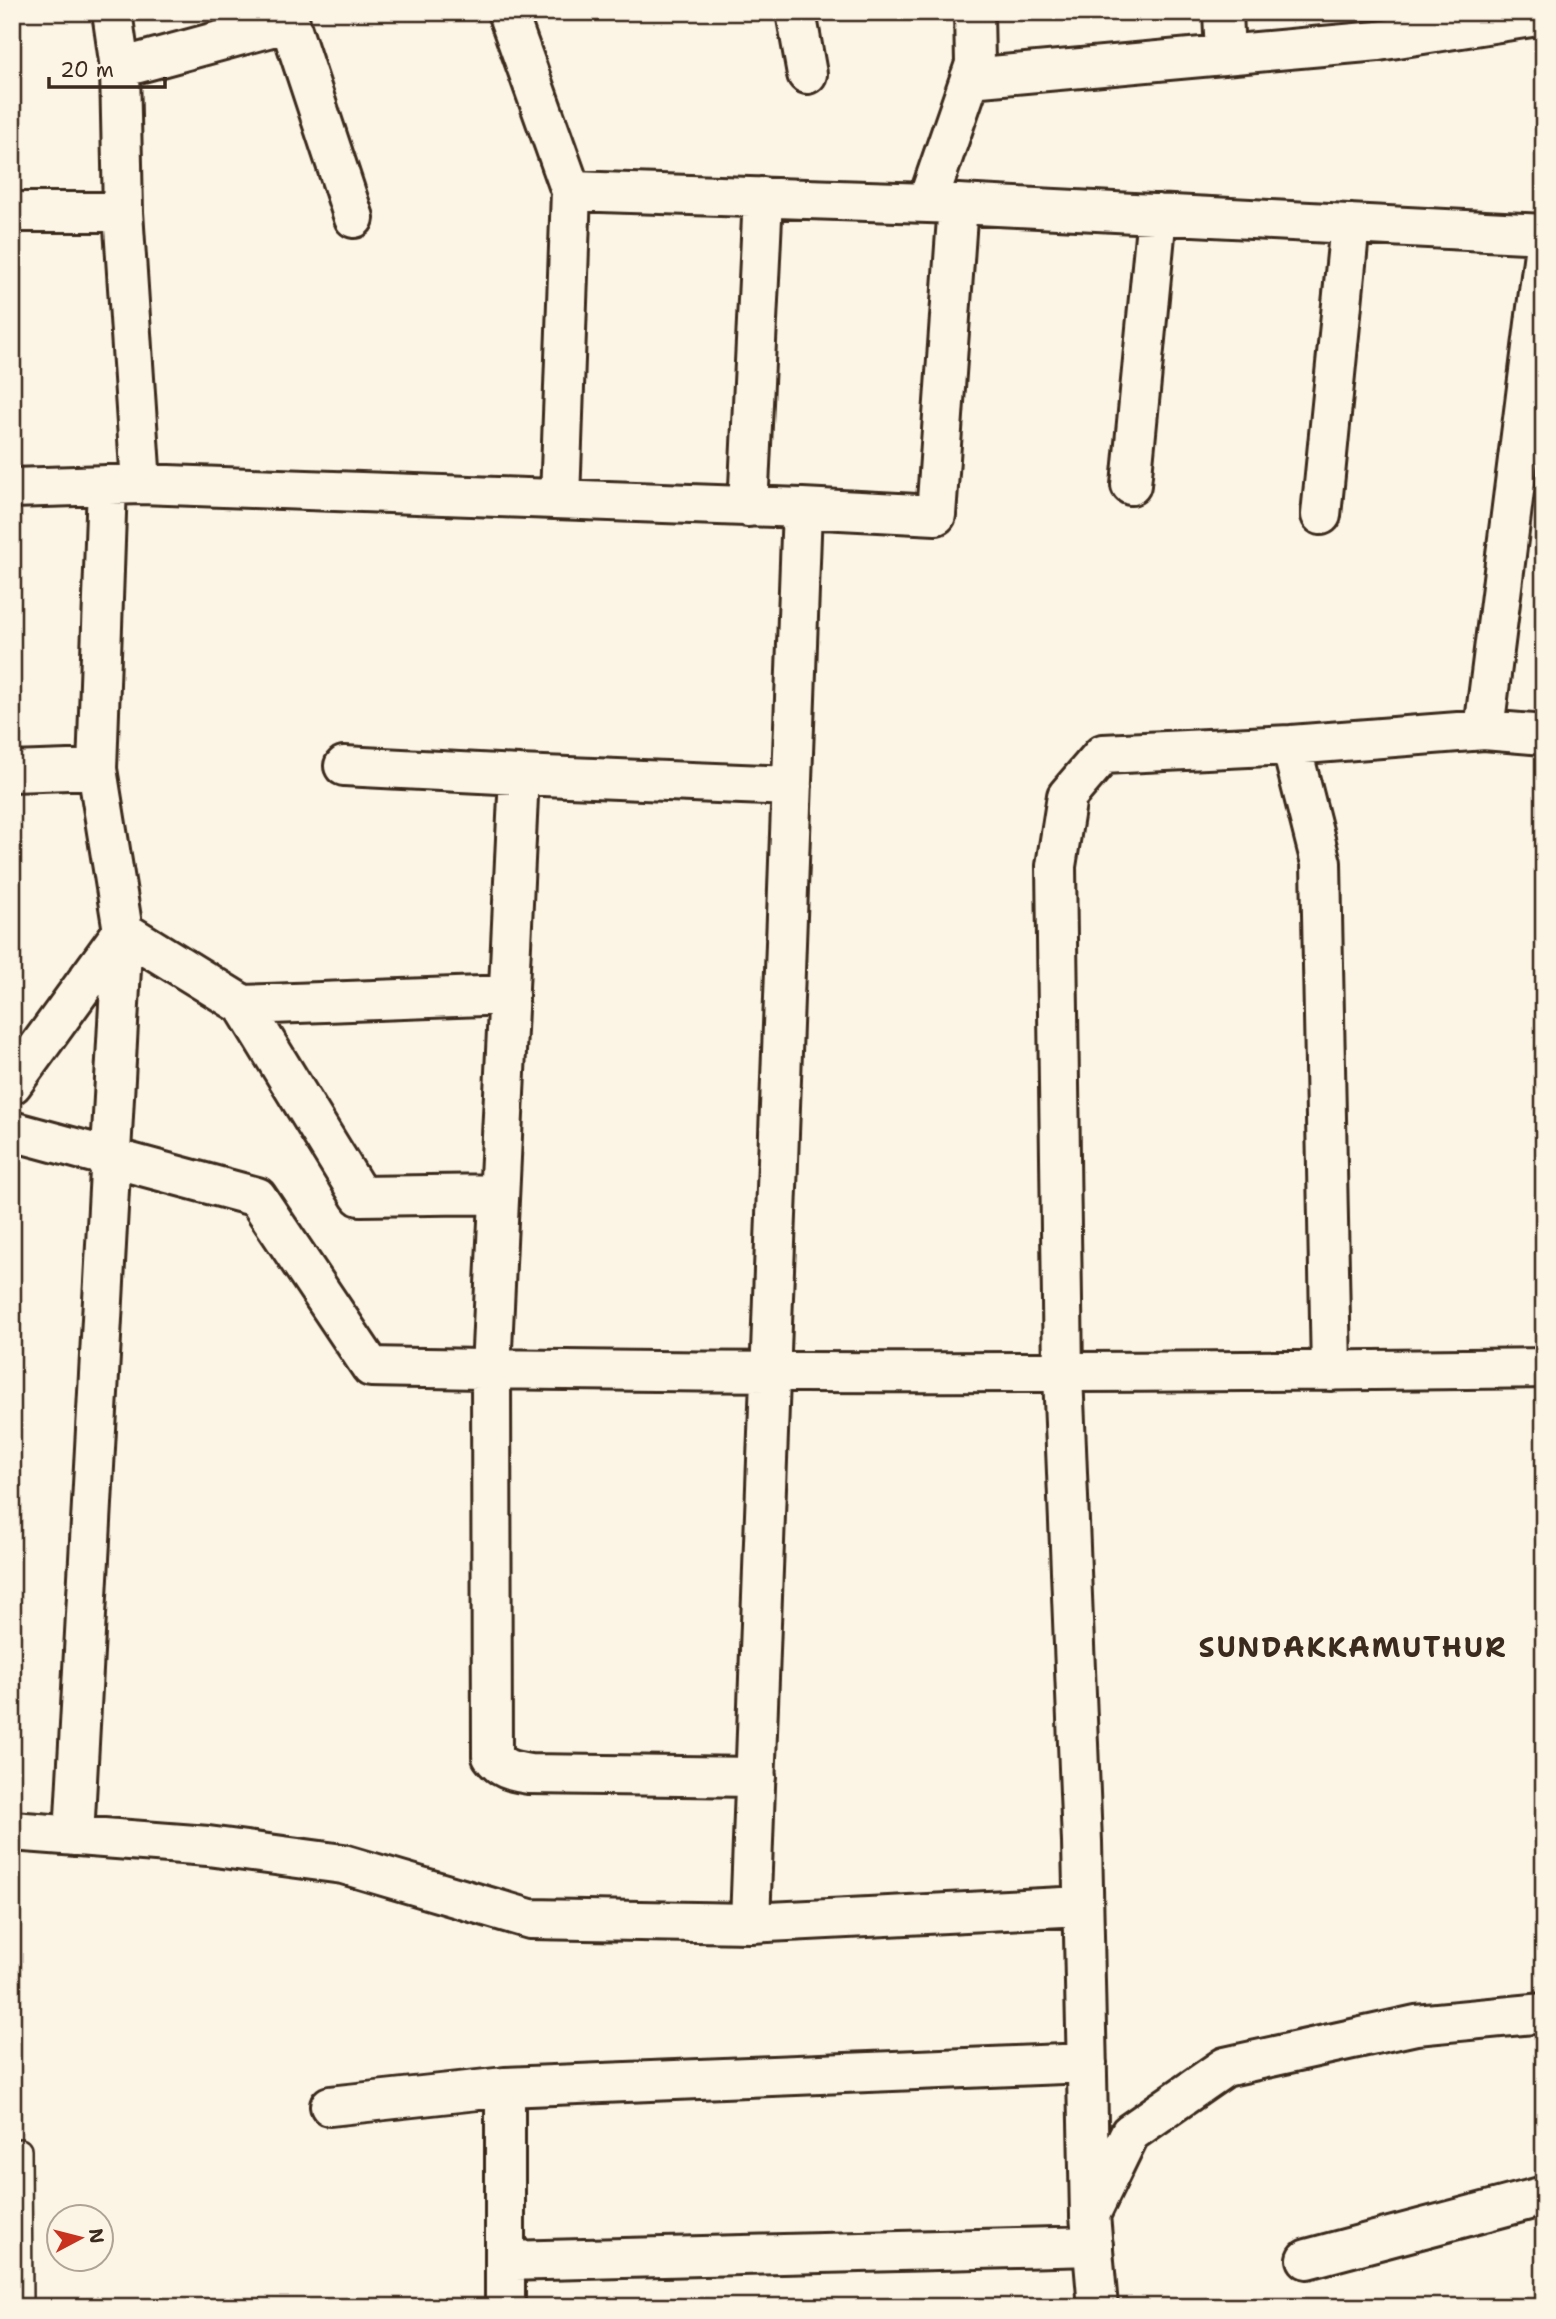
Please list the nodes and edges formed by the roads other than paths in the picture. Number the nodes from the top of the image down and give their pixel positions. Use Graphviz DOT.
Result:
graph roads {
  1 [pos="112,12"];
  2 [pos="507,12"];
  3 [pos="796,12"];
  4 [pos="974,12"];
  5 [pos="1223,12"];
  6 [pos="1544,15"];
  7 [pos="288,17"];
  8 [pos="1429,22"];
  9 [pos="1225,55"];
  10 [pos="120,68"];
  11 [pos="807,74"];
  12 [pos="970,78"];
  13 [pos="571,191"];
  14 [pos="763,197"];
  15 [pos="942,204"];
  16 [pos="12,212"];
  17 [pos="123,212"];
  18 [pos="1157,214"];
  19 [pos="354,218"];
  20 [pos="1350,224"];
  21 [pos="1544,233"];
  22 [pos="1544,252"];
  23 [pos="124,484"];
  24 [pos="1131,485"];
  25 [pos="12,488"];
  26 [pos="560,499"];
  27 [pos="748,507"];
  28 [pos="802,508"];
  29 [pos="1321,515"];
  30 [pos="1484,730"];
  31 [pos="1544,735"];
  32 [pos="1292,745"];
  33 [pos="344,766"];
  34 [pos="97,769"];
  35 [pos="12,772"];
  36 [pos="519,775"];
  37 [pos="792,786"];
  38 [pos="122,931"];
  39 [pos="509,995"];
  40 [pos="243,1005"];
  41 [pos="12,1084"];
  42 [pos="12,1131"];
  43 [pos="111,1156"];
  44 [pos="499,1194"];
  45 [pos="1544,1368"];
  46 [pos="491,1370"];
  47 [pos="1331,1371"];
  48 [pos="771,1374"];
  49 [pos="1063,1374"];
  50 [pos="756,1777"];
  51 [pos="12,1831"];
  52 [pos="74,1836"];
  53 [pos="1083,1906"];
  54 [pos="750,1923"];
  55 [pos="1544,2013"];
  56 [pos="1087,2063"];
  57 [pos="505,2087"];
  58 [pos="330,2106"];
  59 [pos="20,2150"];
  60 [pos="1544,2196"];
  61 [pos="1091,2231"];
  62 [pos="1307,2259"];
  63 [pos="505,2261"];
  64 [pos="22,2307"];
  65 [pos="505,2307"];
  66 [pos="1098,2307"];
  1 -- 10 [label="street"];
  2 -- 13 [label="street"];
  3 -- 11 [label="street"];
  4 -- 12 [label="street"];
  5 -- 9 [label="street"];
  6 -- 8 [label="street"];
  7 -- 10 [label="street"];
  7 -- 19 [label="street"];
  8 -- 9 [label="street"];
  9 -- 12 [label="street"];
  10 -- 17 [label="street"];
  12 -- 15 [label="street"];
  13 -- 14 [label="street"];
  13 -- 26 [label="street"];
  14 -- 15 [label="street"];
  14 -- 27 [label="street"];
  15 -- 18 [label="street"];
  15 -- 28 [label="street"];
  16 -- 17 [label="street"];
  17 -- 23 [label="street"];
  18 -- 20 [label="street"];
  18 -- 24 [label="street"];
  20 -- 21 [label="street"];
  20 -- 29 [label="street"];
  22 -- 30 [label="street"];
  23 -- 25 [label="street"];
  23 -- 26 [label="street"];
  23 -- 34 [label="street"];
  26 -- 27 [label="street"];
  27 -- 28 [label="street"];
  28 -- 37 [label="street"];
  30 -- 31 [label="street"];
  30 -- 32 [label="street"];
  32 -- 47 [label="street"];
  32 -- 49 [label="street"];
  33 -- 36 [label="street"];
  34 -- 35 [label="street"];
  34 -- 38 [label="street"];
  36 -- 37 [label="street"];
  36 -- 39 [label="street"];
  37 -- 48 [label="street"];
  38 -- 40 [label="street"];
  38 -- 41 [label="street"];
  38 -- 43 [label="street"];
  39 -- 40 [label="street"];
  39 -- 44 [label="street"];
  40 -- 44 [label="street"];
  42 -- 43 [label="street"];
  43 -- 46 [label="street"];
  43 -- 52 [label="street"];
  44 -- 46 [label="street"];
  45 -- 47 [label="street"];
  46 -- 48 [label="street"];
  46 -- 50 [label="street"];
  47 -- 49 [label="street"];
  48 -- 49 [label="street"];
  48 -- 50 [label="street"];
  49 -- 53 [label="street"];
  50 -- 54 [label="street"];
  51 -- 52 [label="street"];
  52 -- 54 [label="street"];
  53 -- 54 [label="street"];
  53 -- 56 [label="street"];
  55 -- 61 [label="street"];
  56 -- 57 [label="street"];
  56 -- 61 [label="street"];
  57 -- 58 [label="street"];
  57 -- 63 [label="street"];
  59 -- 64 [label="lane"];
  60 -- 62 [label="street"];
  61 -- 63 [label="street"];
  61 -- 66 [label="street"];
  63 -- 65 [label="street"];
}
